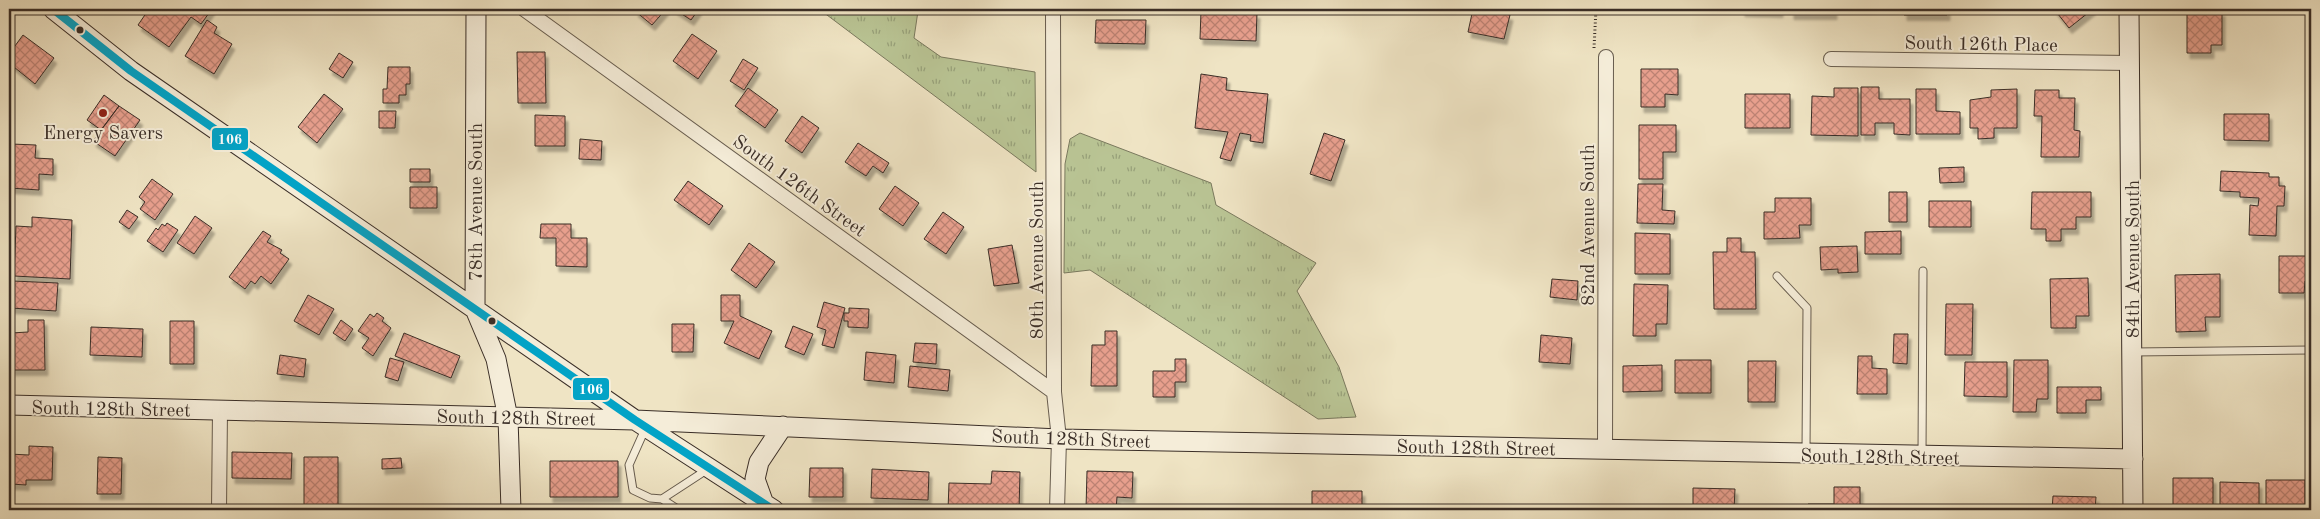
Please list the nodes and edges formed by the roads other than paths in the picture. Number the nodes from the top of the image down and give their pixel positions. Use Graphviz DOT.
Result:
graph roads {
  1 [pos="54,9"];
  2 [pos="476,9"];
  3 [pos="524,9"];
  4 [pos="1053,9"];
  5 [pos="2129,9"];
  6 [pos="1606,57"];
  7 [pos="1831,59"];
  8 [pos="2130,63"];
  9 [pos="1923,271"];
  10 [pos="1777,276"];
  11 [pos="475,309"];
  12 [pos="2311,350"];
  13 [pos="2132,352"];
  14 [pos="1054,392"];
  15 [pos="9,405"];
  16 [pos="220,410"];
  17 [pos="508,418"];
  18 [pos="641,423"];
  19 [pos="783,426"];
  20 [pos="1059,439"];
  21 [pos="1605,450"];
  22 [pos="1806,454"];
  23 [pos="1922,457"];
  24 [pos="2133,459"];
  25 [pos="710,468"];
  26 [pos="662,498"];
  27 [pos="769,507"];
  28 [pos="220,510"];
  29 [pos="511,510"];
  30 [pos="680,510"];
  31 [pos="1057,510"];
  32 [pos="2133,510"];
  1 -- 11 [label="street"];
  2 -- 11 [label="street, 78th Avenue South"];
  3 -- 14 [label="street, South 126th Street"];
  4 -- 14 [label="street, 80th Avenue South"];
  5 -- 8 [label="street, 84th Avenue South"];
  6 -- 21 [label="street, 82nd Avenue South"];
  7 -- 8 [label="street, South 126th Place"];
  8 -- 13 [label="street, 84th Avenue South"];
  9 -- 23 [label="lane"];
  10 -- 22 [label="lane"];
  11 -- 17 [label="street, 78th Avenue South"];
  11 -- 18 [label="street"];
  12 -- 13 [label="lane"];
  13 -- 24 [label="street, 84th Avenue South"];
  14 -- 20 [label="street, 80th Avenue South"];
  15 -- 16 [label="street, South 128th Street"];
  16 -- 17 [label="street, South 128th Street"];
  16 -- 28 [label="street"];
  17 -- 18 [label="street, South 128th Street"];
  17 -- 29 [label="street, 78th Avenue South"];
  18 -- 19 [label="street, South 128th Street"];
  18 -- 25 [label="street"];
  18 -- 26 [label="lane"];
  19 -- 20 [label="street, South 128th Street"];
  19 -- 27 [label="street"];
  20 -- 21 [label="street, South 128th Street"];
  20 -- 31 [label="street, 80th Avenue South"];
  21 -- 22 [label="street, South 128th Street"];
  22 -- 23 [label="street, South 128th Street"];
  23 -- 24 [label="street, South 128th Street"];
  24 -- 32 [label="street, 84th Avenue South"];
  25 -- 26 [label="lane"];
  25 -- 27 [label="street"];
  26 -- 30 [label="lane"];
}
